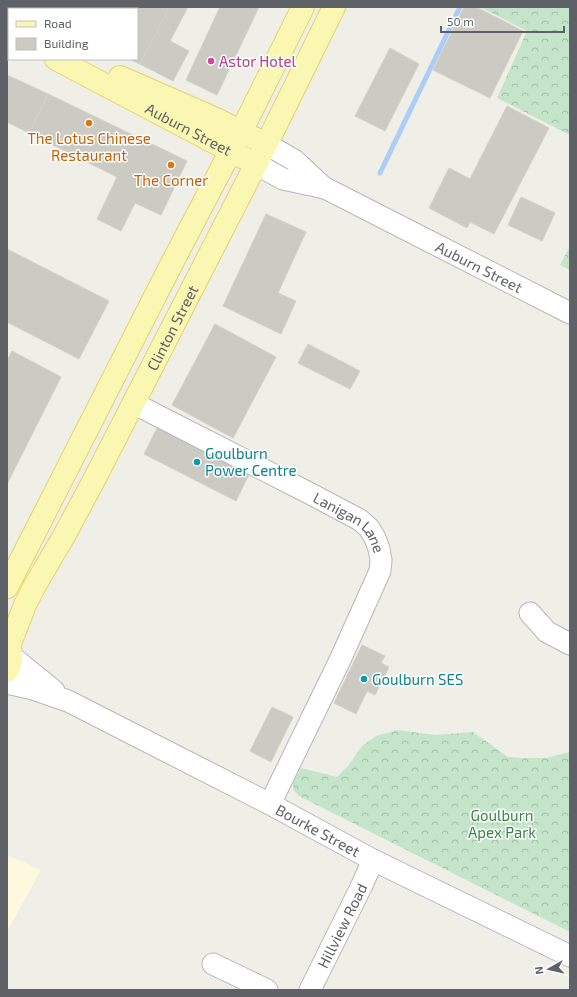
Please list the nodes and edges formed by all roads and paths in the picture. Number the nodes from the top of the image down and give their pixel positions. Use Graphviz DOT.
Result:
graph roads {
  1 [pos="303,7"];
  2 [pos="334,7"];
  3 [pos="58,60"];
  4 [pos="84,60"];
  5 [pos="241,131"];
  6 [pos="266,144"];
  7 [pos="231,150"];
  8 [pos="256,164"];
  9 [pos="325,188"];
  10 [pos="570,313"];
  11 [pos="133,403"];
  12 [pos="7,587"];
  13 [pos="530,613"];
  14 [pos="570,644"];
  15 [pos="8,654"];
  16 [pos="7,683"];
  17 [pos="68,701"];
  18 [pos="270,804"];
  19 [pos="373,860"];
  20 [pos="570,956"];
  21 [pos="213,964"];
  22 [pos="267,990"];
  23 [pos="310,990"];
  1 -- 5 [label="main road, Clinton Street"];
  2 -- 6 [label="main road, Clinton Street"];
  3 -- 7 [label="main road, Auburn Street"];
  4 -- 5 [label="main road, Auburn Street"];
  5 -- 6 [label="main road, Auburn Street"];
  5 -- 7 [label="main road, Clinton Street"];
  6 -- 8 [label="main road, Clinton Street"];
  6 -- 9 [label="street, Auburn Street"];
  7 -- 8 [label="main road, Auburn Street"];
  7 -- 12 [label="main road, Clinton Street"];
  8 -- 9 [label="street, Auburn Street"];
  8 -- 11 [label="main road, Clinton Street"];
  9 -- 10 [label="street, Auburn Street"];
  11 -- 15 [label="main road, Clinton Street"];
  11 -- 18 [label="street, Lanigan Lane"];
  13 -- 14 [label="street"];
  15 -- 17 [label="street, Bourke Street"];
  16 -- 17 [label="street, Bourke Street"];
  17 -- 18 [label="street, Bourke Street"];
  18 -- 19 [label="street, Bourke Street"];
  19 -- 20 [label="street, Bourke Street"];
  19 -- 23 [label="street, Hillview Road"];
  21 -- 22 [label="street"];
}
